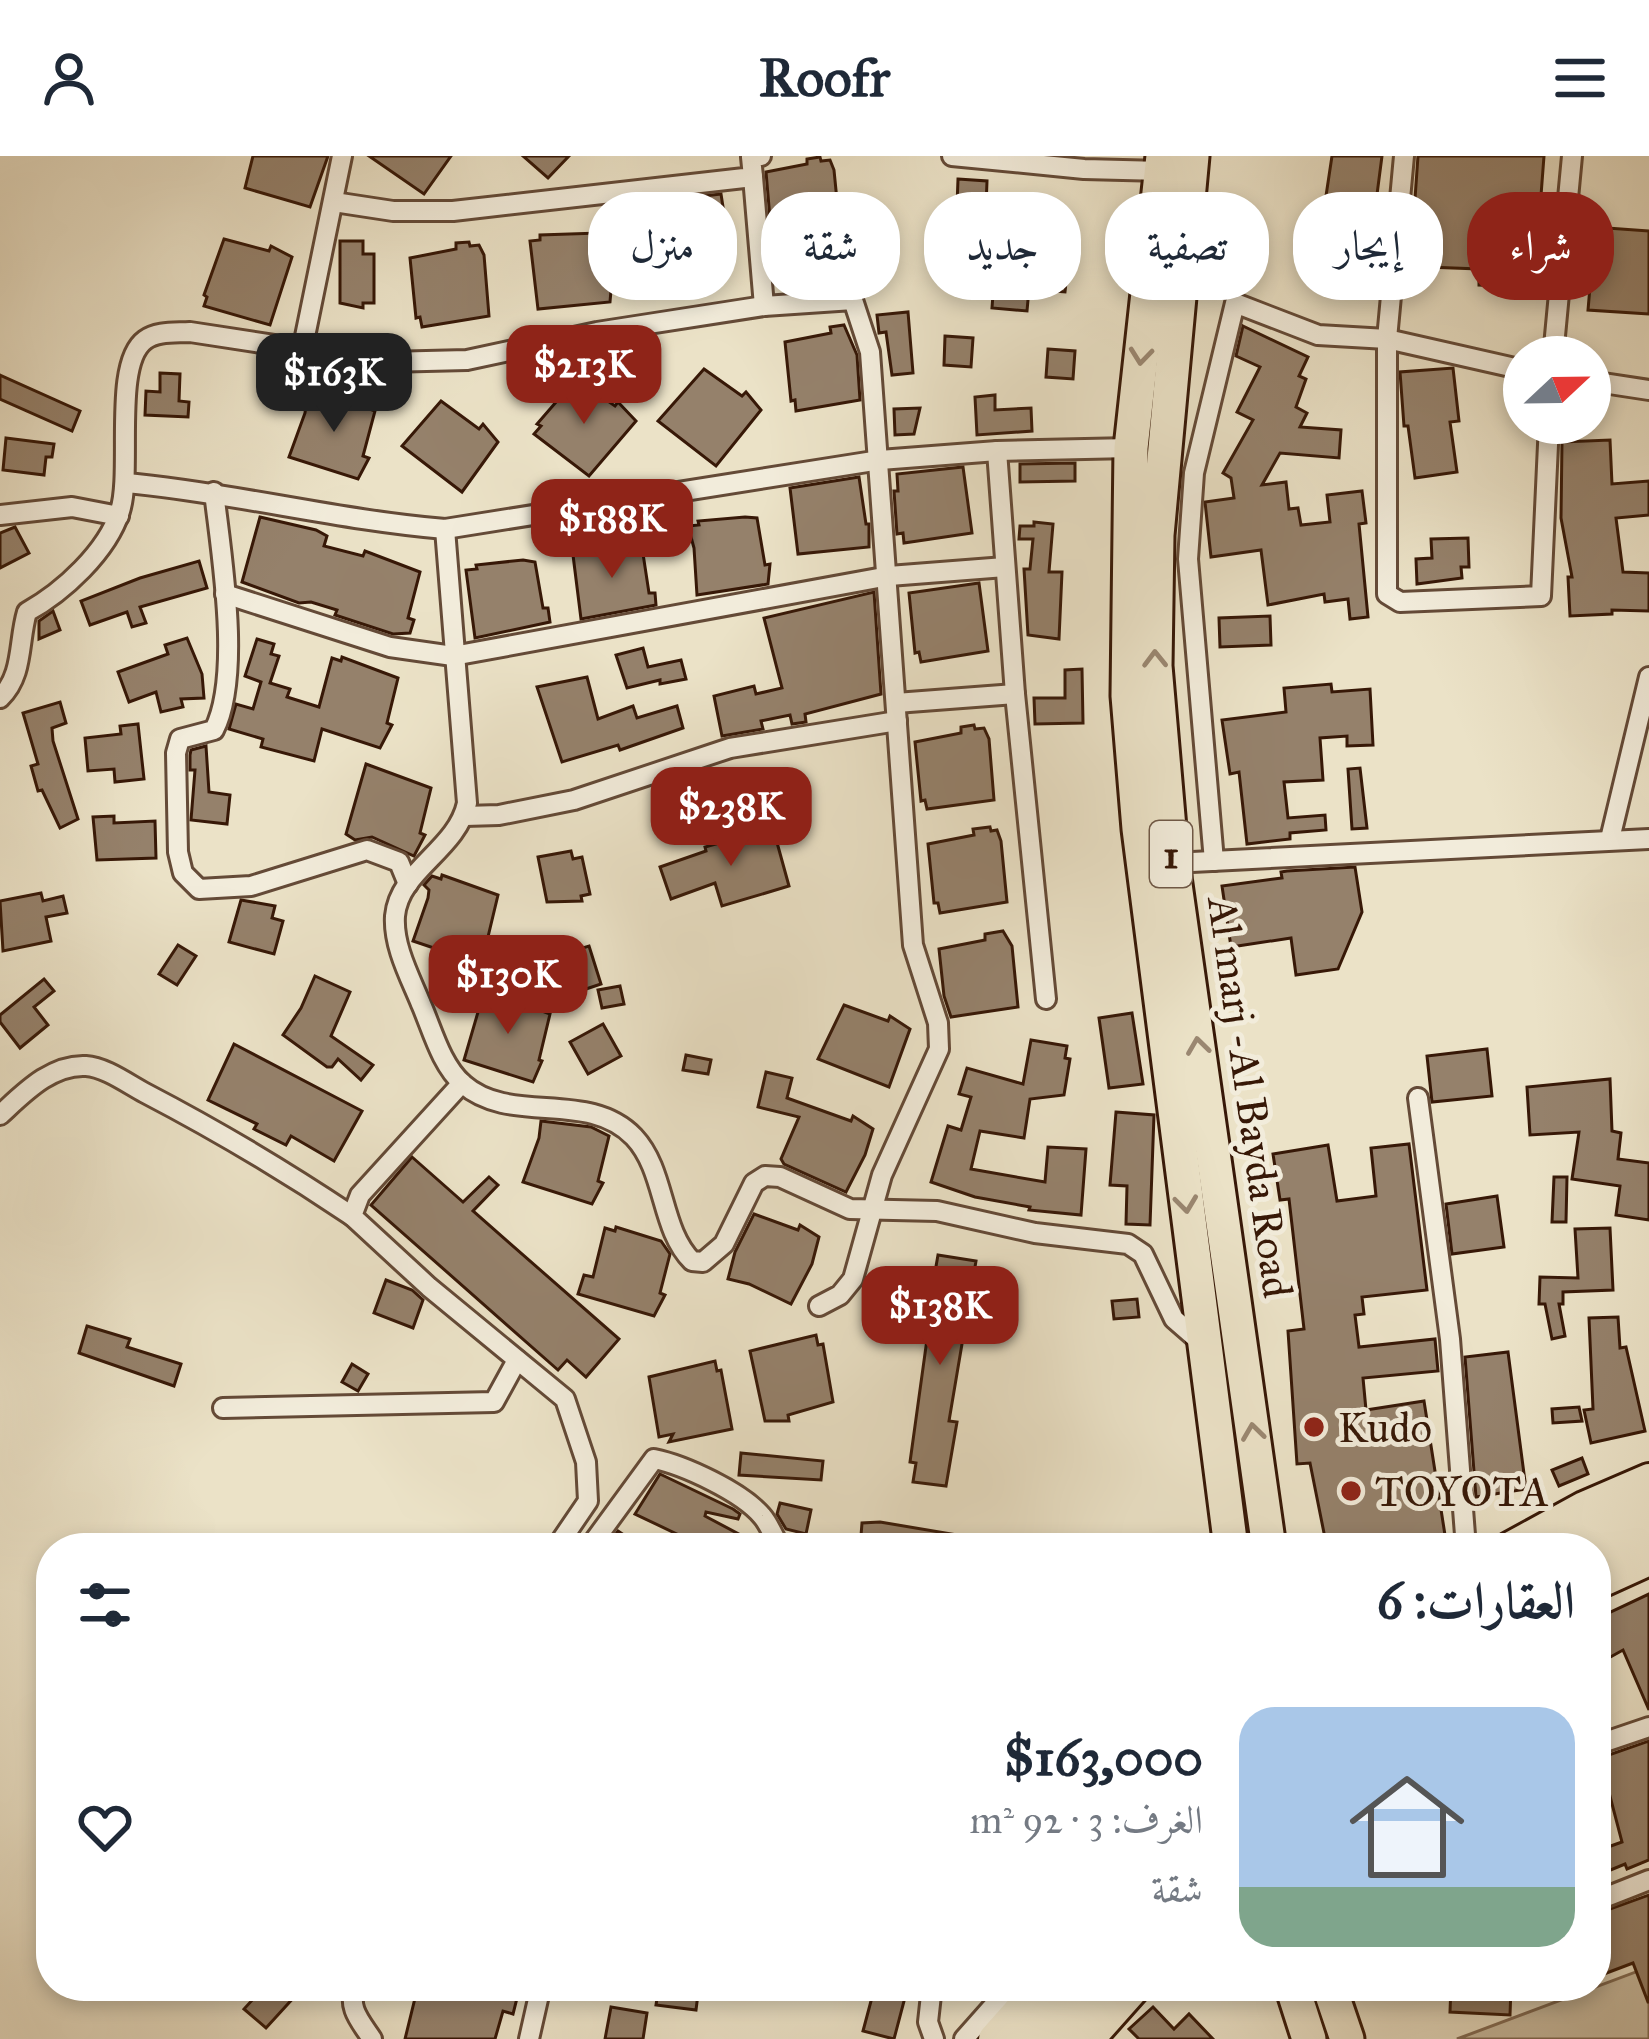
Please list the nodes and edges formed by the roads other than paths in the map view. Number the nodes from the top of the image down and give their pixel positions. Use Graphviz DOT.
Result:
graph roads {
  1 [pos="342,156"];
  2 [pos="761,156"];
  3 [pos="952,156"];
  4 [pos="1404,156"];
  5 [pos="1573,156"];
  6 [pos="1173,161"];
  7 [pos="752,163"];
  8 [pos="334,202"];
  9 [pos="764,306"];
  10 [pos="1554,336"];
  11 [pos="1387,339"];
  12 [pos="302,351"];
  13 [pos="1503,365"];
  14 [pos="1611,384"];
  15 [pos="1649,390"];
  16 [pos="1548,444"];
  17 [pos="1131,448"];
  18 [pos="997,451"];
  19 [pos="880,460"];
  20 [pos="127,483"];
  21 [pos="214,491"];
  22 [pos="0,514"];
  23 [pos="119,516"];
  24 [pos="445,529"];
  25 [pos="1005,567"];
  26 [pos="889,576"];
  27 [pos="226,594"];
  28 [pos="453,656"];
  29 [pos="1649,677"];
  30 [pos="1015,694"];
  31 [pos="0,698"];
  32 [pos="897,712"];
  33 [pos="1640,744"];
  34 [pos="465,815"];
  35 [pos="1610,839"];
  36 [pos="1649,839"];
  37 [pos="1214,861"];
  38 [pos="1172,863"];
  39 [pos="408,884"];
  40 [pos="1046,999"];
  41 [pos="462,1083"];
  42 [pos="1418,1098"];
  43 [pos="0,1115"];
  44 [pos="872,1208"];
  45 [pos="352,1216"];
  46 [pos="820,1306"];
  47 [pos="1205,1346"];
  48 [pos="517,1360"];
  49 [pos="223,1408"];
  50 [pos="1649,1479"];
  51 [pos="1649,1507"];
  52 [pos="566,1533"];
  53 [pos="600,1533"];
  54 [pos="770,1533"];
  55 [pos="1229,1533"];
  56 [pos="1267,1533"];
  57 [pos="1465,1533"];
  58 [pos="1536,1533"];
  59 [pos="1592,1533"];
  60 [pos="1649,1533"];
  61 [pos="1611,1549"];
  62 [pos="1649,1560"];
  63 [pos="1611,1577"];
  64 [pos="1649,1727"];
  65 [pos="1611,1740"];
  66 [pos="1649,1880"];
  67 [pos="1611,1895"];
  68 [pos="353,2001"];
  69 [pos="538,2001"];
  70 [pos="930,2001"];
  71 [pos="997,2001"];
  72 [pos="1028,2001"];
  73 [pos="1060,2001"];
  74 [pos="1093,2001"];
  75 [pos="1123,2001"];
  76 [pos="1297,2001"];
  77 [pos="1334,2001"];
  78 [pos="372,2039"];
  79 [pos="529,2039"];
  80 [pos="934,2039"];
  81 [pos="964,2039"];
  82 [pos="994,2039"];
  83 [pos="1026,2039"];
  84 [pos="1059,2039"];
  85 [pos="1090,2039"];
  86 [pos="1309,2039"];
  87 [pos="1347,2039"];
  1 -- 8 [label="street"];
  2 -- 7 [label="street"];
  3 -- 6 [label="street"];
  4 -- 11 [label="street"];
  5 -- 10 [label="street"];
  6 -- 17 [label="highway, Al marj -Al Bayda Road / 1, one-way"];
  38 -- 6 [label="highway, Al marj -Al Bayda Road / 1, one-way"];
  7 -- 8 [label="street"];
  7 -- 9 [label="street"];
  8 -- 12 [label="street"];
  9 -- 12 [label="street"];
  9 -- 19 [label="street"];
  11 -- 13 [label="street"];
  11 -- 16 [label="street"];
  11 -- 37 [label="street"];
  12 -- 20 [label="street"];
  14 -- 15 [label="street"];
  17 -- 18 [label="street"];
  17 -- 47 [label="highway, Al marj -Al Bayda Road / 1, one-way"];
  18 -- 19 [label="street"];
  18 -- 25 [label="street"];
  19 -- 24 [label="street"];
  19 -- 26 [label="street"];
  20 -- 21 [label="street"];
  20 -- 23 [label="street"];
  21 -- 24 [label="street"];
  21 -- 27 [label="street"];
  22 -- 23 [label="street"];
  23 -- 31 [label="street"];
  24 -- 28 [label="street"];
  25 -- 26 [label="street"];
  25 -- 30 [label="street"];
  26 -- 28 [label="street"];
  26 -- 32 [label="street"];
  27 -- 28 [label="street"];
  27 -- 39 [label="street"];
  28 -- 34 [label="street"];
  29 -- 33 [label="street"];
  30 -- 32 [label="street"];
  30 -- 40 [label="street"];
  32 -- 34 [label="street"];
  32 -- 44 [label="street"];
  33 -- 35 [label="street"];
  34 -- 39 [label="street"];
  35 -- 36 [label="street"];
  35 -- 37 [label="street"];
  37 -- 38 [label="street"];
  56 -- 38 [label="highway, Al marj -Al Bayda Road / 1, one-way"];
  39 -- 41 [label="street"];
  41 -- 44 [label="street"];
  41 -- 45 [label="street"];
  42 -- 57 [label="street"];
  43 -- 45 [label="street"];
  44 -- 46 [label="street"];
  44 -- 47 [label="street"];
  45 -- 48 [label="street"];
  47 -- 55 [label="highway, Al marj -Al Bayda Road / 1"];
  48 -- 49 [label="street"];
  48 -- 52 [label="street"];
  50 -- 58 [label="main road"];
  51 -- 59 [label="main road"];
  53 -- 54 [label="street"];
  60 -- 61 [label="main road"];
  62 -- 63 [label="main road"];
  64 -- 65 [label="street"];
  66 -- 67 [label="street"];
  68 -- 78 [label="street"];
  69 -- 79 [label="street"];
  70 -- 80 [label="street"];
  71 -- 81 [label="street"];
  72 -- 82 [label="main road"];
  73 -- 83 [label="main road"];
  74 -- 84 [label="main road"];
  75 -- 85 [label="main road"];
  76 -- 86 [label="highway"];
  77 -- 87 [label="highway"];
}
